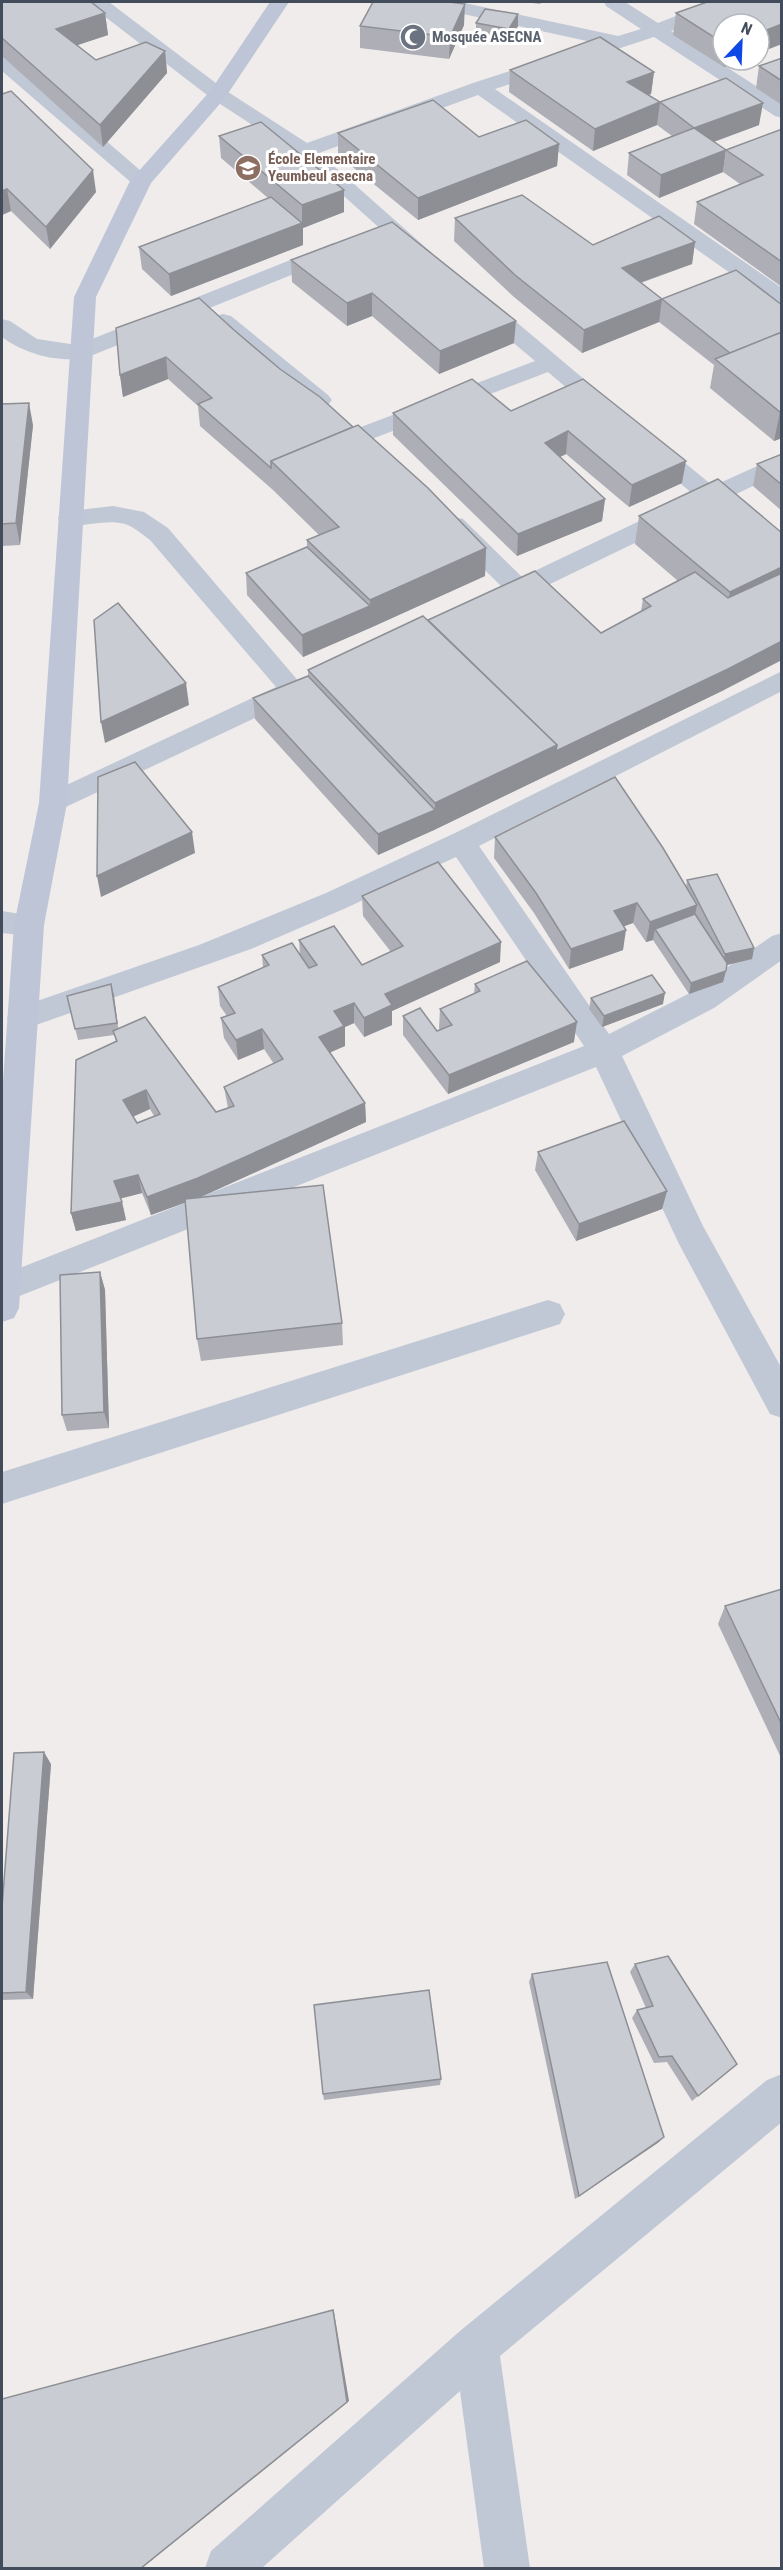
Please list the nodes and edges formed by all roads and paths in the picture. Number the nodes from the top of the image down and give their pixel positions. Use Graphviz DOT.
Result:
graph roads {
  1 [pos="98,2"];
  2 [pos="279,2"];
  3 [pos="436,2"];
  4 [pos="613,2"];
  5 [pos="727,2"];
  6 [pos="657,30"];
  7 [pos="620,42"];
  8 [pos="2,61"];
  9 [pos="480,87"];
  10 [pos="218,94"];
  11 [pos="782,112"];
  12 [pos="305,151"];
  13 [pos="141,181"];
  14 [pos="390,226"];
  15 [pos="369,235"];
  16 [pos="348,243"];
  17 [pos="435,264"];
  18 [pos="461,287"];
  19 [pos="782,299"];
  20 [pos="201,303"];
  21 [pos="2,326"];
  22 [pos="80,352"];
  23 [pos="550,363"];
  24 [pos="782,462"];
  25 [pos="710,495"];
  26 [pos="436,508"];
  27 [pos="70,518"];
  28 [pos="782,555"];
  29 [pos="519,589"];
  30 [pos="476,608"];
  31 [pos="782,680"];
  32 [pos="53,803"];
  33 [pos="461,842"];
  34 [pos="15,924"];
  35 [pos="782,944"];
  36 [pos="22,1018"];
  37 [pos="604,1051"];
  38 [pos="9,1089"];
  39 [pos="2,1298"];
  40 [pos="548,1314"];
  41 [pos="782,1403"];
  42 [pos="2,1488"];
  43 [pos="782,2095"];
  44 [pos="476,2347"];
  45 [pos="228,2568"];
  46 [pos="507,2568"];
  1 -- 10 [label="street"];
  2 -- 10 [label="main road"];
  3 -- 7 [label="street"];
  4 -- 6 [label="street"];
  5 -- 6 [label="street"];
  6 -- 7 [label="street"];
  6 -- 11 [label="street"];
  7 -- 9 [label="street"];
  8 -- 13 [label="street"];
  9 -- 12 [label="street"];
  9 -- 19 [label="street"];
  10 -- 12 [label="street"];
  10 -- 13 [label="main road"];
  12 -- 14 [label="street"];
  13 -- 22 [label="main road"];
  14 -- 15 [label="street"];
  14 -- 17 [label="street"];
  16 -- 20 [label="street"];
  18 -- 23 [label="street"];
  20 -- 22 [label="street"];
  20 -- 23 [label="street"];
  21 -- 22 [label="street"];
  22 -- 27 [label="main road"];
  23 -- 25 [label="street"];
  24 -- 25 [label="street"];
  25 -- 28 [label="street"];
  25 -- 29 [label="street"];
  26 -- 29 [label="street"];
  27 -- 32 [label="main road"];
  27 -- 32 [label="street"];
  29 -- 30 [label="street"];
  31 -- 33 [label="street"];
  32 -- 34 [label="main road"];
  33 -- 36 [label="street"];
  33 -- 37 [label="street"];
  34 -- 36 [label="main road"];
  35 -- 37 [label="street"];
  36 -- 38 [label="main road"];
  37 -- 39 [label="street"];
  37 -- 41 [label="street"];
  38 -- 39 [label="main road"];
  40 -- 42 [label="street"];
  43 -- 44 [label="street"];
  44 -- 45 [label="street"];
  44 -- 46 [label="street"];
}
